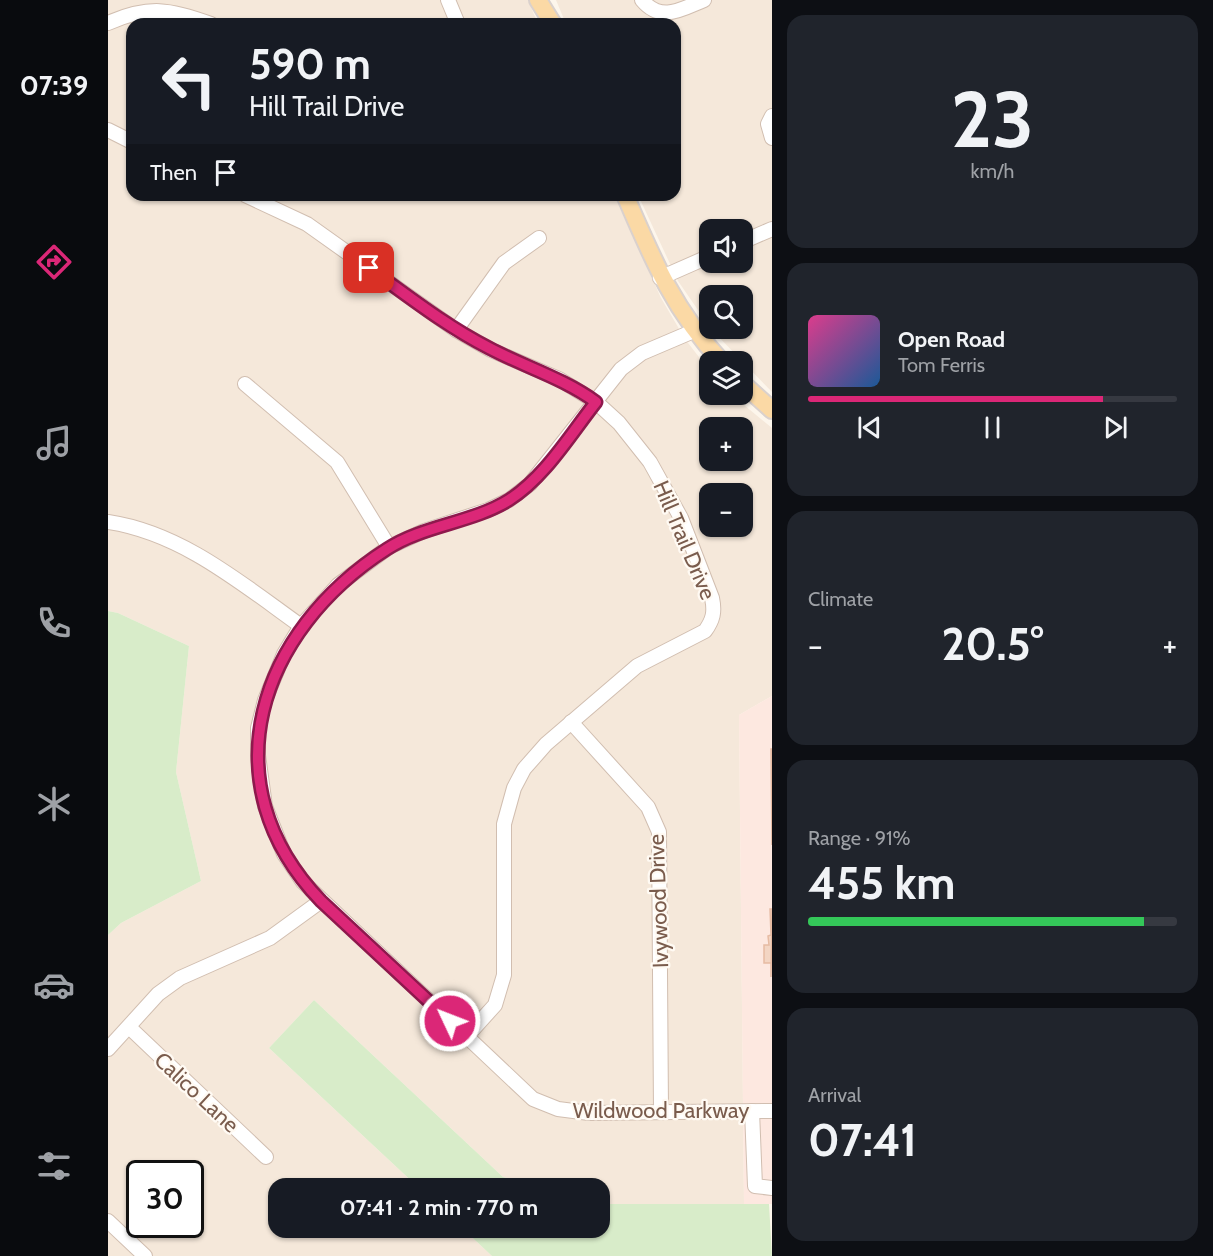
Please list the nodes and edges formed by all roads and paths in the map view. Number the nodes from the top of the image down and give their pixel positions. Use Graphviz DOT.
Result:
graph roads {
  1 [pos="448,0"];
  2 [pos="531,0"];
  3 [pos="538,0"];
  4 [pos="550,0"];
  5 [pos="642,0"];
  6 [pos="704,0"];
  7 [pos="191,18"];
  8 [pos="456,18"];
  9 [pos="539,18"];
  10 [pos="550,18"];
  11 [pos="553,18"];
  12 [pos="108,23"];
  13 [pos="772,116"];
  14 [pos="108,130"];
  15 [pos="772,138"];
  16 [pos="126,139"];
  17 [pos="258,201"];
  18 [pos="628,201"];
  19 [pos="772,229"];
  20 [pos="753,237"];
  21 [pos="539,238"];
  22 [pos="699,261"];
  23 [pos="660,278"];
  24 [pos="456,330"];
  25 [pos="696,330"];
  26 [pos="713,351"];
  27 [pos="245,384"];
  28 [pos="753,393"];
  29 [pos="596,402"];
  30 [pos="772,410"];
  31 [pos="108,522"];
  32 [pos="389,547"];
  33 [pos="301,626"];
  34 [pos="571,722"];
  35 [pos="321,901"];
  36 [pos="129,1027"];
  37 [pos="466,1036"];
  38 [pos="108,1049"];
  39 [pos="752,1110"];
  40 [pos="661,1111"];
  41 [pos="772,1111"];
  42 [pos="266,1157"];
  43 [pos="772,1188"];
  44 [pos="108,1221"];
  45 [pos="145,1256"];
  1 -- 8 [label="street"];
  2 -- 9 [label="main road"];
  3 -- 10 [label="main road"];
  4 -- 11 [label="main road"];
  5 -- 6 [label="street"];
  7 -- 12 [label="street"];
  13 -- 15 [label="street"];
  14 -- 16 [label="street"];
  17 -- 24 [label="street, Hill Trail Drive"];
  18 -- 23 [label="main road"];
  19 -- 20 [label="street"];
  21 -- 24 [label="street"];
  22 -- 23 [label="street"];
  23 -- 25 [label="main road"];
  24 -- 29 [label="street, Hill Trail Drive"];
  25 -- 26 [label="main road"];
  25 -- 29 [label="street, Wildwood Parkway"];
  27 -- 32 [label="street"];
  28 -- 30 [label="main road"];
  29 -- 32 [label="street, Wildwood Parkway"];
  29 -- 34 [label="street, Hill Trail Drive"];
  31 -- 33 [label="street"];
  32 -- 33 [label="street, Wildwood Parkway"];
  33 -- 35 [label="street, Wildwood Parkway"];
  34 -- 37 [label="street, Hill Trail Drive"];
  34 -- 40 [label="street, Ivywood Drive"];
  35 -- 36 [label="street"];
  35 -- 37 [label="street, Wildwood Parkway"];
  36 -- 38 [label="street"];
  36 -- 42 [label="street, Calico Lane"];
  37 -- 40 [label="street, Wildwood Parkway"];
  39 -- 40 [label="street, Wildwood Parkway"];
  39 -- 41 [label="street, Wildwood Parkway"];
  39 -- 43 [label="street"];
  44 -- 45 [label="street"];
}
